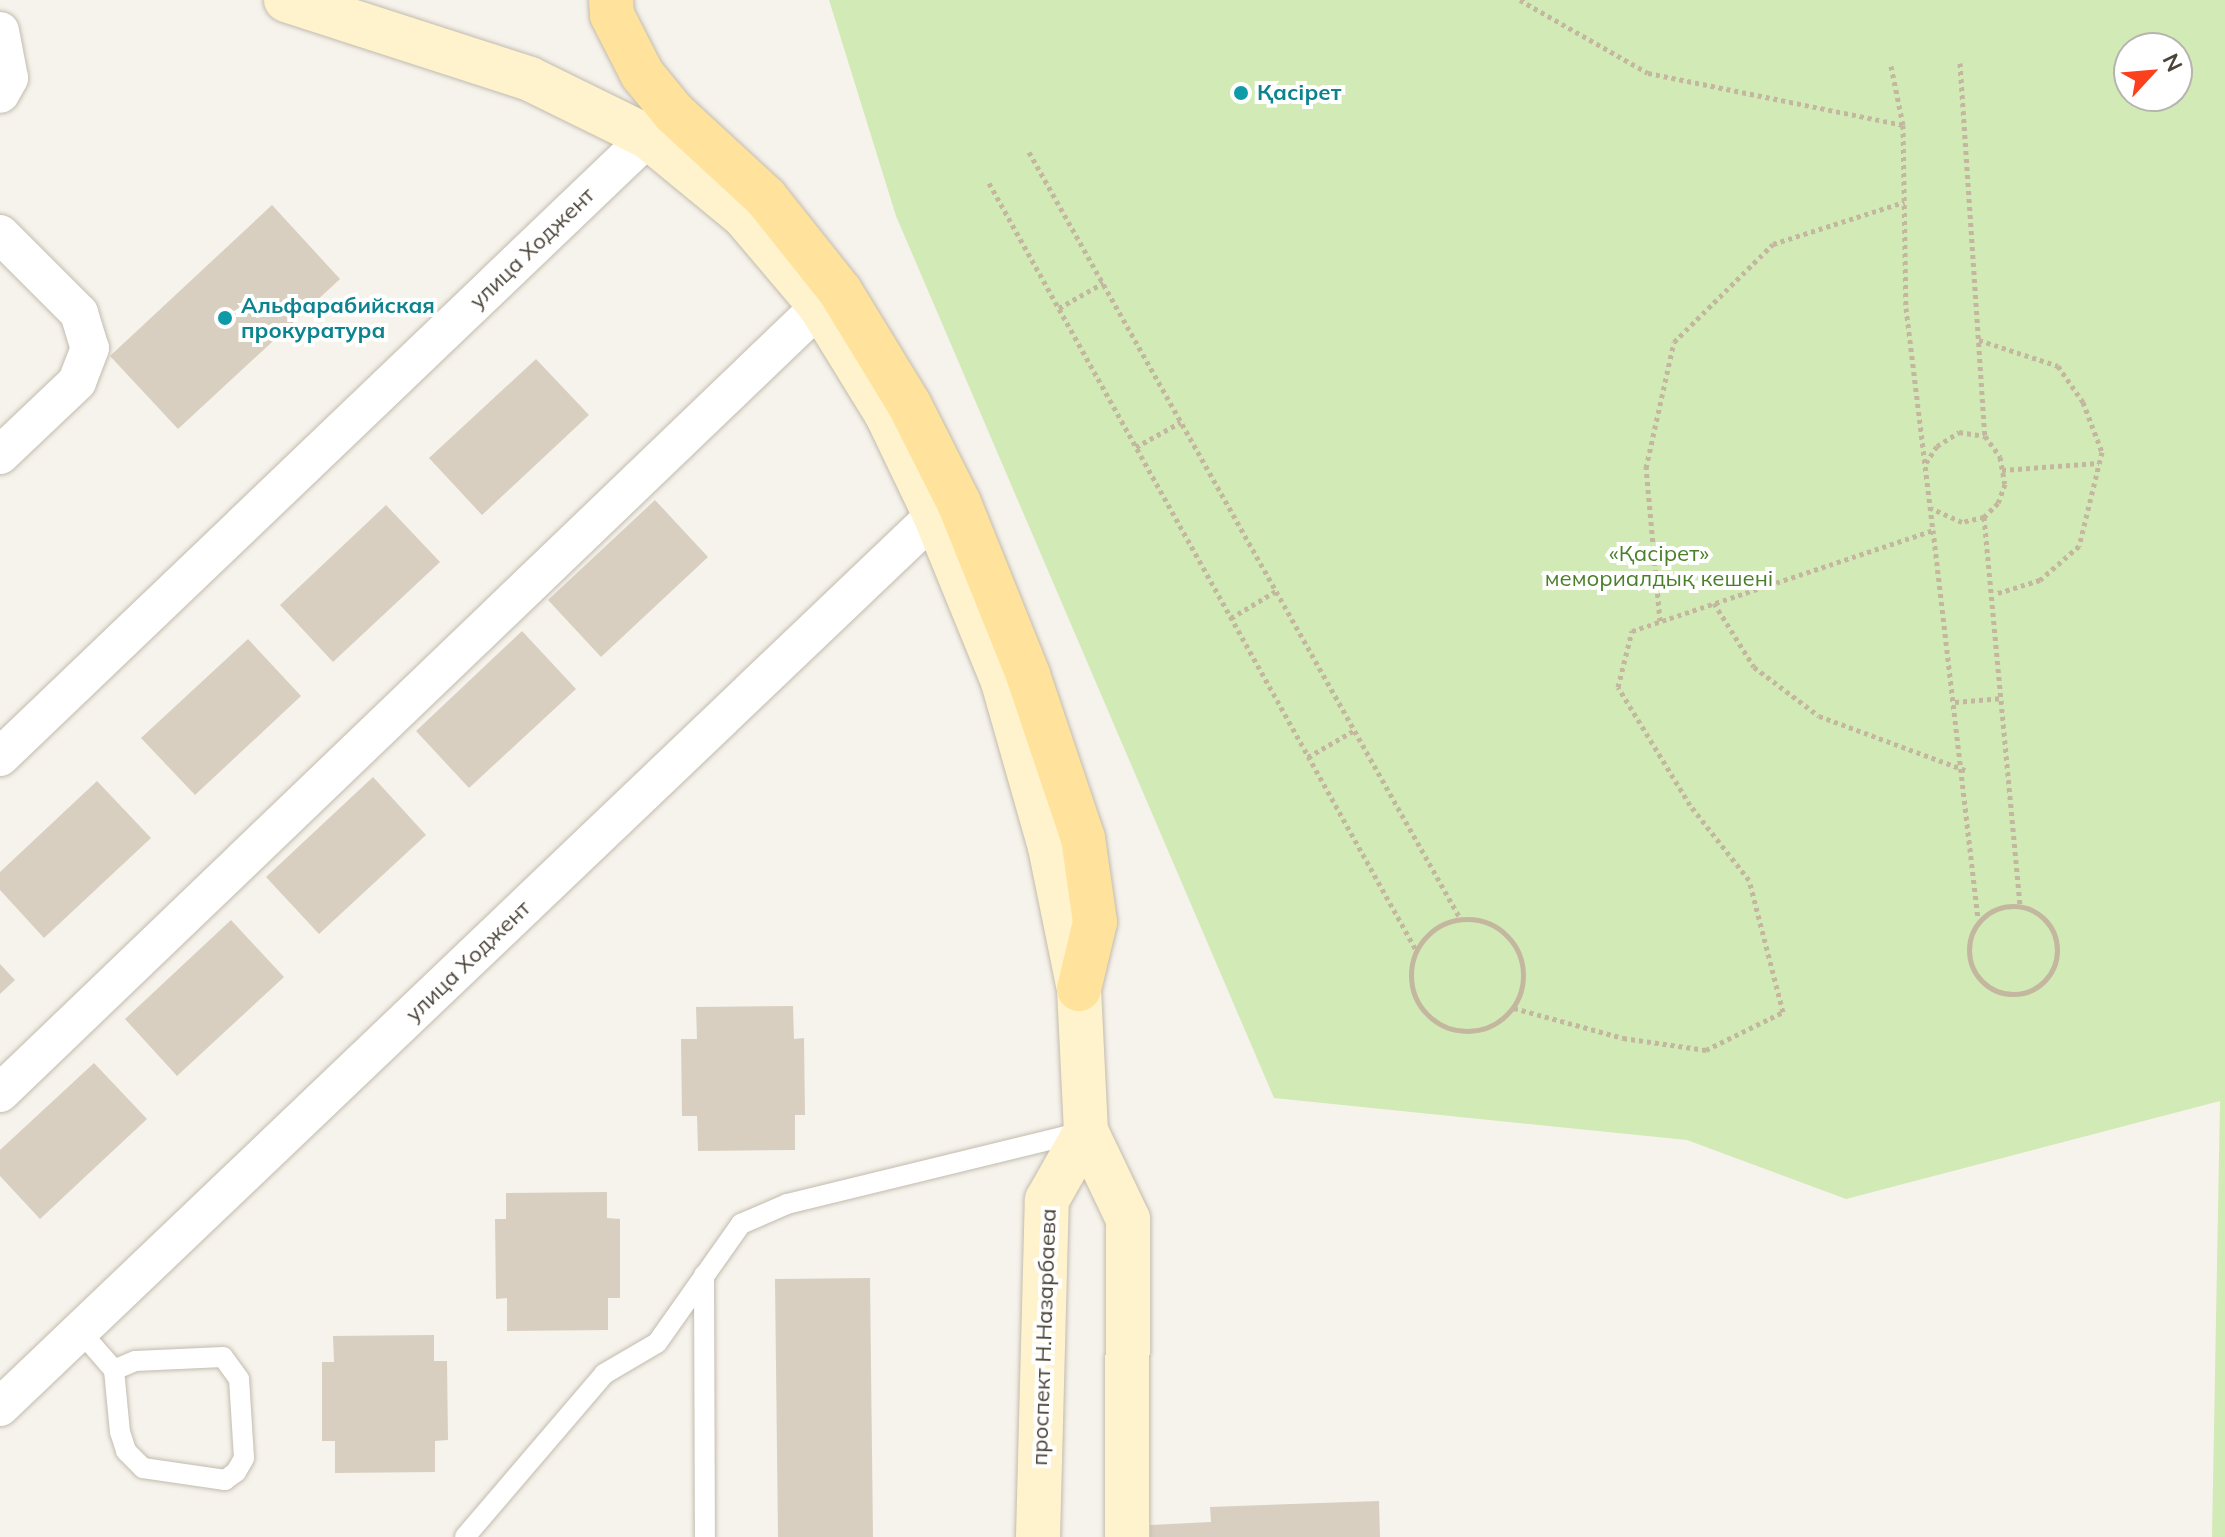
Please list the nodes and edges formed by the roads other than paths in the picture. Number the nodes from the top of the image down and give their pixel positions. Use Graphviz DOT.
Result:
graph roads {
  1 [pos="286,0"];
  2 [pos="611,0"];
  3 [pos="0,33"];
  4 [pos="0,94"];
  5 [pos="648,137"];
  6 [pos="0,234"];
  7 [pos="820,306"];
  8 [pos="0,455"];
  9 [pos="935,515"];
  10 [pos="0,757"];
  11 [pos="1079,989"];
  12 [pos="0,1093"];
  13 [pos="1086,1131"];
  14 [pos="704,1275"];
  15 [pos="80,1331"];
  16 [pos="114,1370"];
  17 [pos="0,1407"];
  18 [pos="465,1537"];
  19 [pos="705,1537"];
  20 [pos="1038,1537"];
  21 [pos="1127,1537"];
  1 -- 5 [label="main road"];
  2 -- 11 [label="main road"];
  3 -- 4 [label="street"];
  5 -- 7 [label="main road"];
  5 -- 10 [label="street, улица Ходжент"];
  6 -- 8 [label="street"];
  7 -- 9 [label="main road"];
  7 -- 12 [label="street"];
  9 -- 11 [label="main road"];
  9 -- 15 [label="street, улица Ходжент"];
  11 -- 13 [label="main road"];
  13 -- 14 [label="lane"];
  13 -- 20 [label="main road, проспект Н.Назарбаева"];
  13 -- 21 [label="main road"];
  14 -- 18 [label="lane"];
  14 -- 19 [label="lane"];
  15 -- 16 [label="lane"];
  15 -- 17 [label="street, улица Ходжент"];
  16 -- 16 [label="lane"];
}
